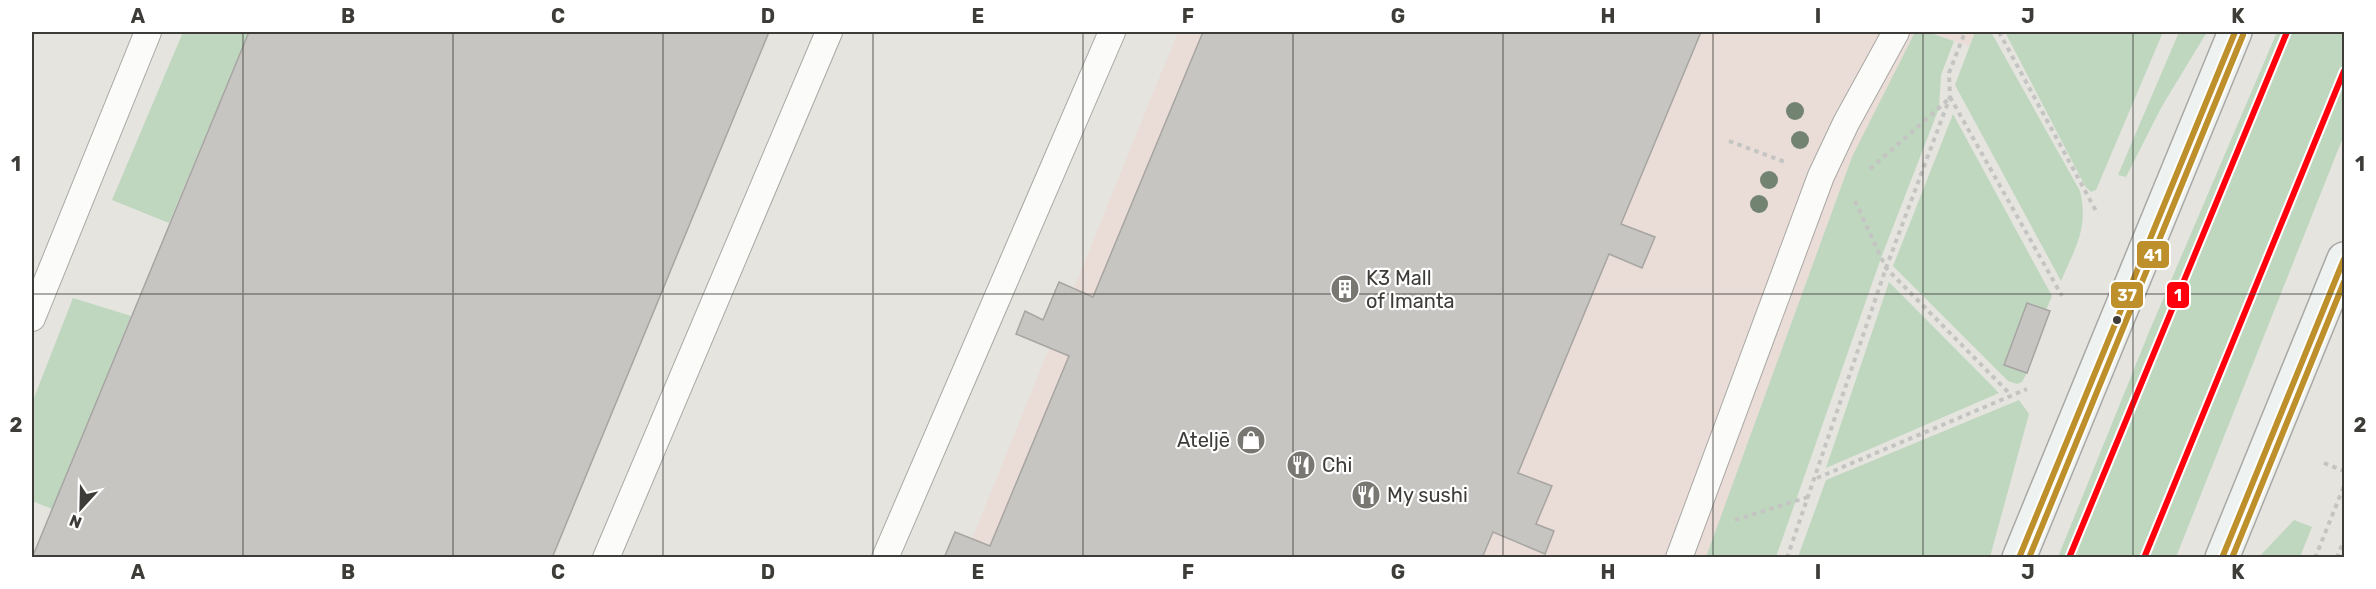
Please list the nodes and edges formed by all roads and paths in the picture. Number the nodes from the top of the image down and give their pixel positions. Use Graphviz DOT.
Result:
graph roads {
  1 [pos="148,32"];
  2 [pos="829,32"];
  3 [pos="1112,32"];
  4 [pos="1896,32"];
  5 [pos="1965,32"];
  6 [pos="1999,32"];
  7 [pos="2235,32"];
  8 [pos="1950,97"];
  9 [pos="1854,198"];
  10 [pos="2096,211"];
  11 [pos="2344,259"];
  12 [pos="1886,268"];
  13 [pos="2062,296"];
  14 [pos="32,318"];
  15 [pos="2027,389"];
  16 [pos="2011,394"];
  17 [pos="2324,462"];
  18 [pos="2344,471"];
  19 [pos="1816,478"];
  20 [pos="2344,486"];
  21 [pos="1809,497"];
  22 [pos="2344,540"];
  23 [pos="1683,546"];
  24 [pos="606,558"];
  25 [pos="885,558"];
  26 [pos="1787,558"];
  27 [pos="2019,558"];
  28 [pos="2222,558"];
  29 [pos="2315,558"];
  30 [pos="2337,558"];
  1 -- 14 [label="lane"];
  2 -- 24 [label="lane"];
  3 -- 25 [label="lane"];
  4 -- 23 [label="lane"];
  5 -- 8 [label="path"];
  6 -- 10 [label="path"];
  7 -- 27 [label="main road"];
  8 -- 12 [label="path"];
  8 -- 13 [label="path"];
  9 -- 12 [label="path"];
  11 -- 28 [label="main road"];
  12 -- 16 [label="path"];
  12 -- 19 [label="path"];
  15 -- 16 [label="path"];
  16 -- 19 [label="path"];
  17 -- 18 [label="path"];
  19 -- 21 [label="path"];
  20 -- 29 [label="path"];
  21 -- 23 [label="path"];
  21 -- 26 [label="path"];
  22 -- 30 [label="path"];
}
